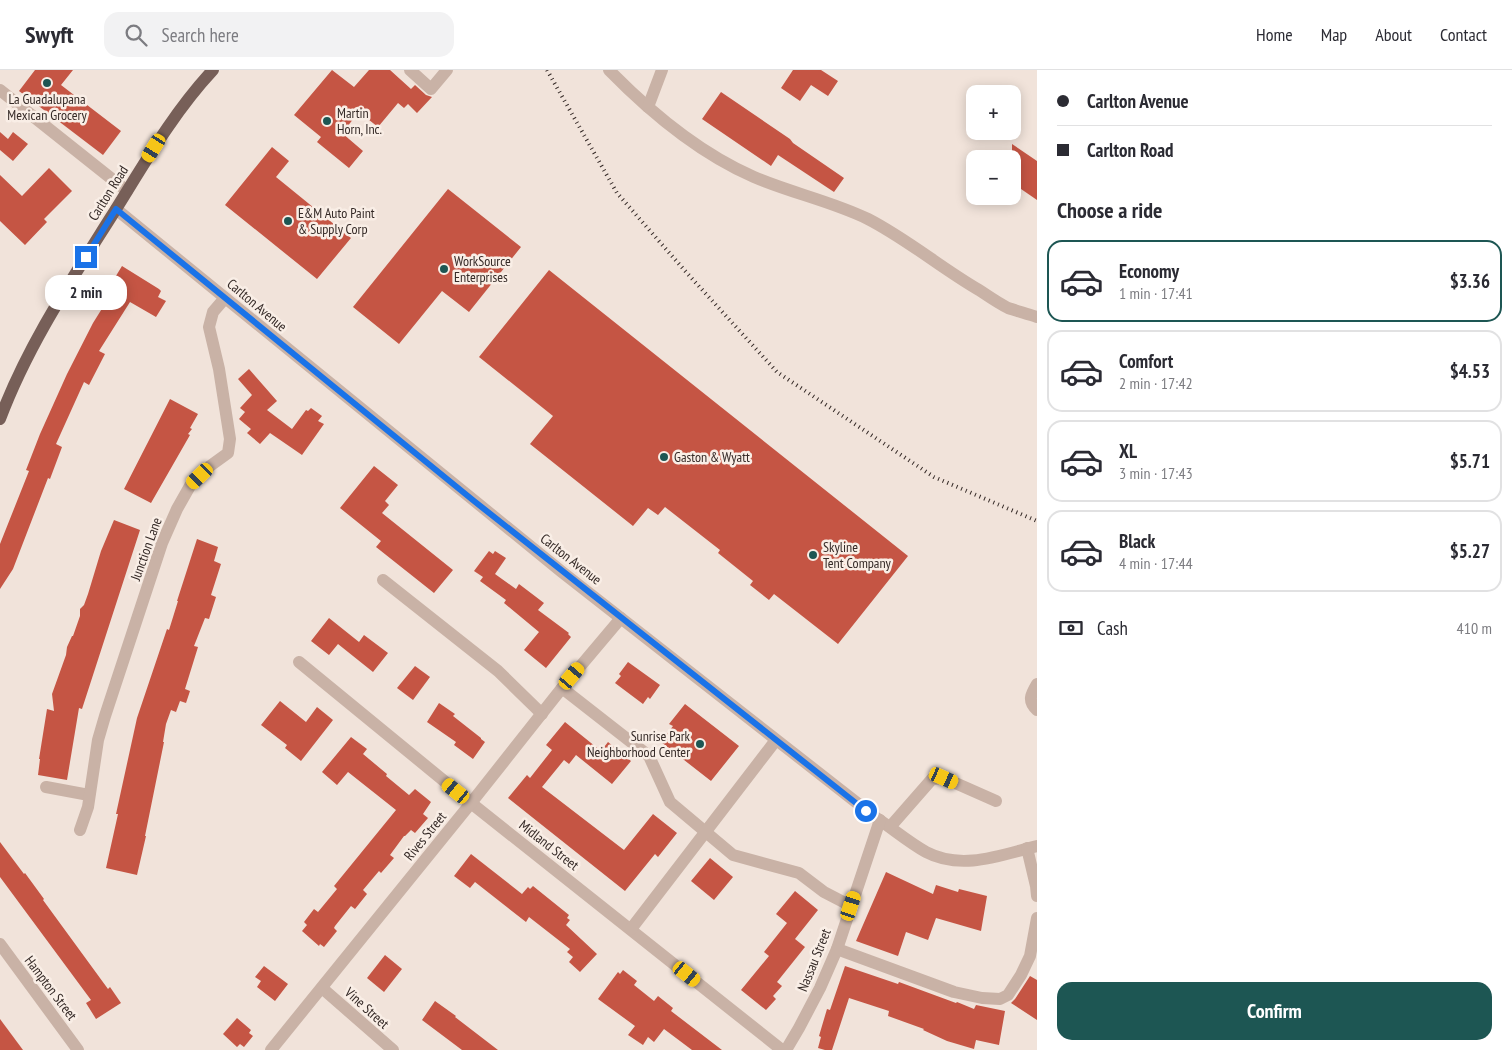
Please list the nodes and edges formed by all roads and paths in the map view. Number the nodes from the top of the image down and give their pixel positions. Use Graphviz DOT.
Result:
graph roads {
  1 [pos="212,70"];
  2 [pos="410,70"];
  3 [pos="447,70"];
  4 [pos="609,70"];
  5 [pos="662,70"];
  6 [pos="0,90"];
  7 [pos="648,107"];
  8 [pos="128,191"];
  9 [pos="116,209"];
  10 [pos="226,298"];
  11 [pos="1037,316"];
  12 [pos="0,420"];
  13 [pos="383,580"];
  14 [pos="621,618"];
  15 [pos="299,662"];
  16 [pos="1037,684"];
  17 [pos="562,688"];
  18 [pos="1037,710"];
  19 [pos="542,714"];
  20 [pos="776,740"];
  21 [pos="46,787"];
  22 [pos="90,795"];
  23 [pos="996,801"];
  24 [pos="472,803"];
  25 [pos="885,824"];
  26 [pos="80,830"];
  27 [pos="705,832"];
  28 [pos="1032,847"];
  29 [pos="1037,896"];
  30 [pos="851,906"];
  31 [pos="1037,918"];
  32 [pos="631,929"];
  33 [pos="0,944"];
  34 [pos="837,949"];
  35 [pos="322,988"];
  36 [pos="78,1050"];
  37 [pos="271,1050"];
  38 [pos="392,1050"];
  39 [pos="782,1050"];
  40 [pos="786,1050"];
  1 -- 8 [label="main road, Carlton Road"];
  2 -- 3 [label="street"];
  4 -- 7 [label="street"];
  5 -- 7 [label="street"];
  6 -- 8 [label="street"];
  7 -- 11 [label="street"];
  8 -- 9 [label="main road, Carlton Road"];
  9 -- 10 [label="street, Carlton Avenue"];
  9 -- 12 [label="main road, Carlton Road"];
  10 -- 14 [label="street, Carlton Avenue"];
  10 -- 22 [label="street, Junction Lane"];
  13 -- 19 [label="street"];
  14 -- 17 [label="street, Rives Street"];
  14 -- 20 [label="street, Carlton Avenue"];
  15 -- 24 [label="street, Midland Street"];
  16 -- 18 [label="street"];
  17 -- 19 [label="street, Rives Street"];
  17 -- 27 [label="street"];
  19 -- 24 [label="street, Rives Street"];
  20 -- 25 [label="street, Carlton Avenue"];
  20 -- 27 [label="street"];
  21 -- 22 [label="street"];
  22 -- 26 [label="street, Junction Lane"];
  23 -- 25 [label="street"];
  24 -- 32 [label="street, Midland Street"];
  24 -- 35 [label="street, Rives Street"];
  25 -- 28 [label="street, Carlton Avenue"];
  25 -- 30 [label="street, Nassau Street"];
  27 -- 30 [label="street"];
  27 -- 32 [label="street"];
  28 -- 29 [label="street"];
  30 -- 34 [label="street, Nassau Street"];
  31 -- 34 [label="street"];
  32 -- 39 [label="street, Midland Street"];
  33 -- 36 [label="street, Hampton Street"];
  34 -- 40 [label="street, Nassau Street"];
  35 -- 37 [label="street, Rives Street"];
  35 -- 38 [label="street, Vine Street"];
}
